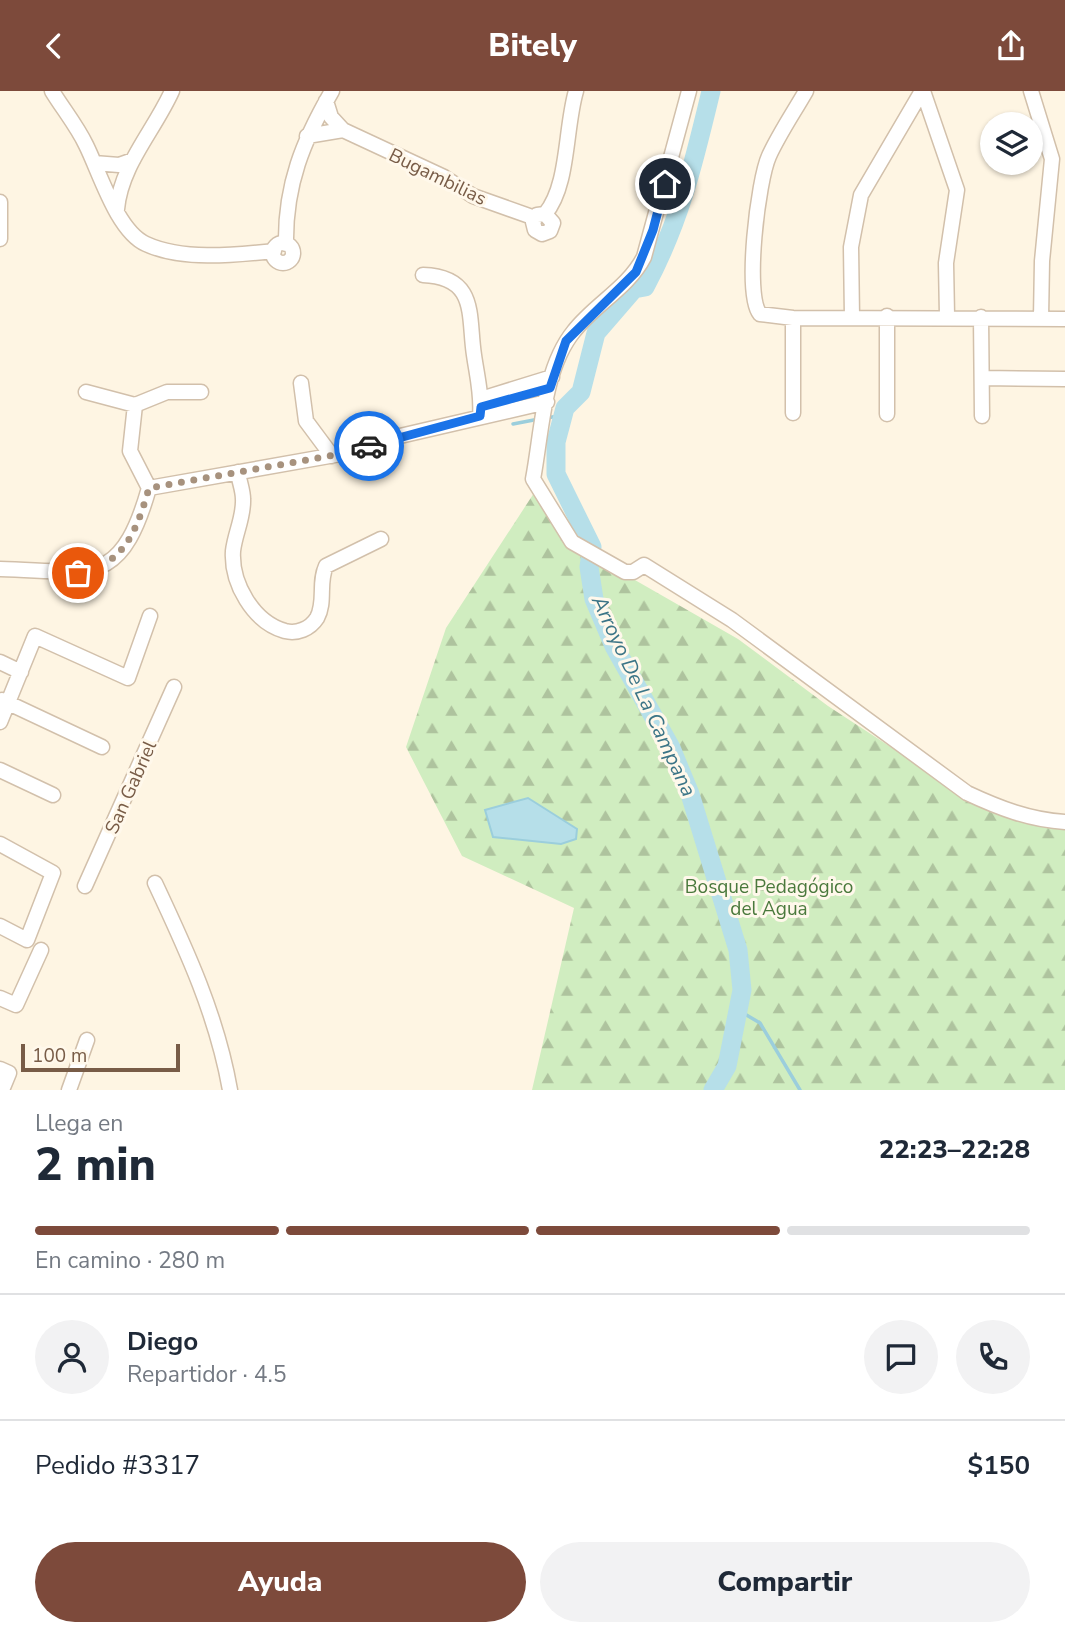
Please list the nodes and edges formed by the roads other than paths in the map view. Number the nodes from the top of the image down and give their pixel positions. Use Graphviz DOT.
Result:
graph roads {
  1 [pos="52,91"];
  2 [pos="172,91"];
  3 [pos="576,91"];
  4 [pos="689,91"];
  5 [pos="806,91"];
  6 [pos="922,91"];
  7 [pos="1031,91"];
  8 [pos="329,96"];
  9 [pos="342,130"];
  10 [pos="307,136"];
  11 [pos="133,160"];
  12 [pos="94,163"];
  13 [pos="0,202"];
  14 [pos="117,210"];
  15 [pos="0,239"];
  16 [pos="423,275"];
  17 [pos="887,316"];
  18 [pos="947,316"];
  19 [pos="1064,316"];
  20 [pos="852,317"];
  21 [pos="981,317"];
  22 [pos="793,318"];
  23 [pos="1041,318"];
  24 [pos="982,378"];
  25 [pos="1065,379"];
  26 [pos="301,383"];
  27 [pos="86,392"];
  28 [pos="201,392"];
  29 [pos="547,401"];
  30 [pos="135,405"];
  31 [pos="481,407"];
  32 [pos="793,413"];
  33 [pos="887,414"];
  34 [pos="982,416"];
  35 [pos="332,456"];
  36 [pos="237,472"];
  37 [pos="149,488"];
  38 [pos="381,539"];
  39 [pos="0,569"];
  40 [pos="150,616"];
  41 [pos="0,662"];
  42 [pos="21,671"];
  43 [pos="174,687"];
  44 [pos="4,701"];
  45 [pos="0,722"];
  46 [pos="102,747"];
  47 [pos="0,770"];
  48 [pos="53,795"];
  49 [pos="1065,822"];
  50 [pos="0,844"];
  51 [pos="155,883"];
  52 [pos="85,886"];
  53 [pos="0,926"];
  54 [pos="41,950"];
  55 [pos="0,997"];
  56 [pos="87,1040"];
  57 [pos="4,1071"];
  58 [pos="2,1090"];
  59 [pos="69,1090"];
  60 [pos="230,1090"];
  1 -- 12 [label="street"];
  2 -- 11 [label="street"];
  3 -- 9 [label="street, Bugambilias"];
  4 -- 29 [label="street"];
  5 -- 22 [label="street"];
  6 -- 18 [label="street"];
  6 -- 20 [label="street"];
  7 -- 23 [label="street"];
  8 -- 9 [label="street"];
  8 -- 10 [label="street"];
  9 -- 10 [label="street"];
  10 -- 14 [label="street"];
  11 -- 12 [label="street"];
  11 -- 14 [label="street"];
  12 -- 14 [label="street"];
  13 -- 15 [label="street"];
  16 -- 31 [label="street"];
  17 -- 18 [label="street"];
  17 -- 20 [label="street"];
  17 -- 33 [label="street"];
  18 -- 21 [label="street"];
  19 -- 23 [label="street"];
  20 -- 22 [label="street"];
  21 -- 23 [label="street"];
  21 -- 24 [label="street"];
  22 -- 32 [label="street"];
  24 -- 25 [label="street"];
  24 -- 34 [label="street"];
  26 -- 35 [label="street"];
  27 -- 30 [label="street"];
  28 -- 30 [label="street"];
  29 -- 31 [label="street"];
  29 -- 31 [label="street"];
  29 -- 49 [label="street"];
  30 -- 37 [label="street"];
  31 -- 35 [label="street"];
  35 -- 36 [label="street"];
  36 -- 37 [label="street"];
  36 -- 38 [label="street"];
  37 -- 39 [label="street"];
  40 -- 42 [label="street"];
  41 -- 42 [label="street"];
  42 -- 44 [label="street"];
  43 -- 52 [label="street, San Gabriel"];
  44 -- 45 [label="street"];
  44 -- 46 [label="street"];
  47 -- 48 [label="street"];
  50 -- 53 [label="street"];
  51 -- 60 [label="street"];
  54 -- 55 [label="street"];
  56 -- 59 [label="street"];
  57 -- 58 [label="street"];
}
